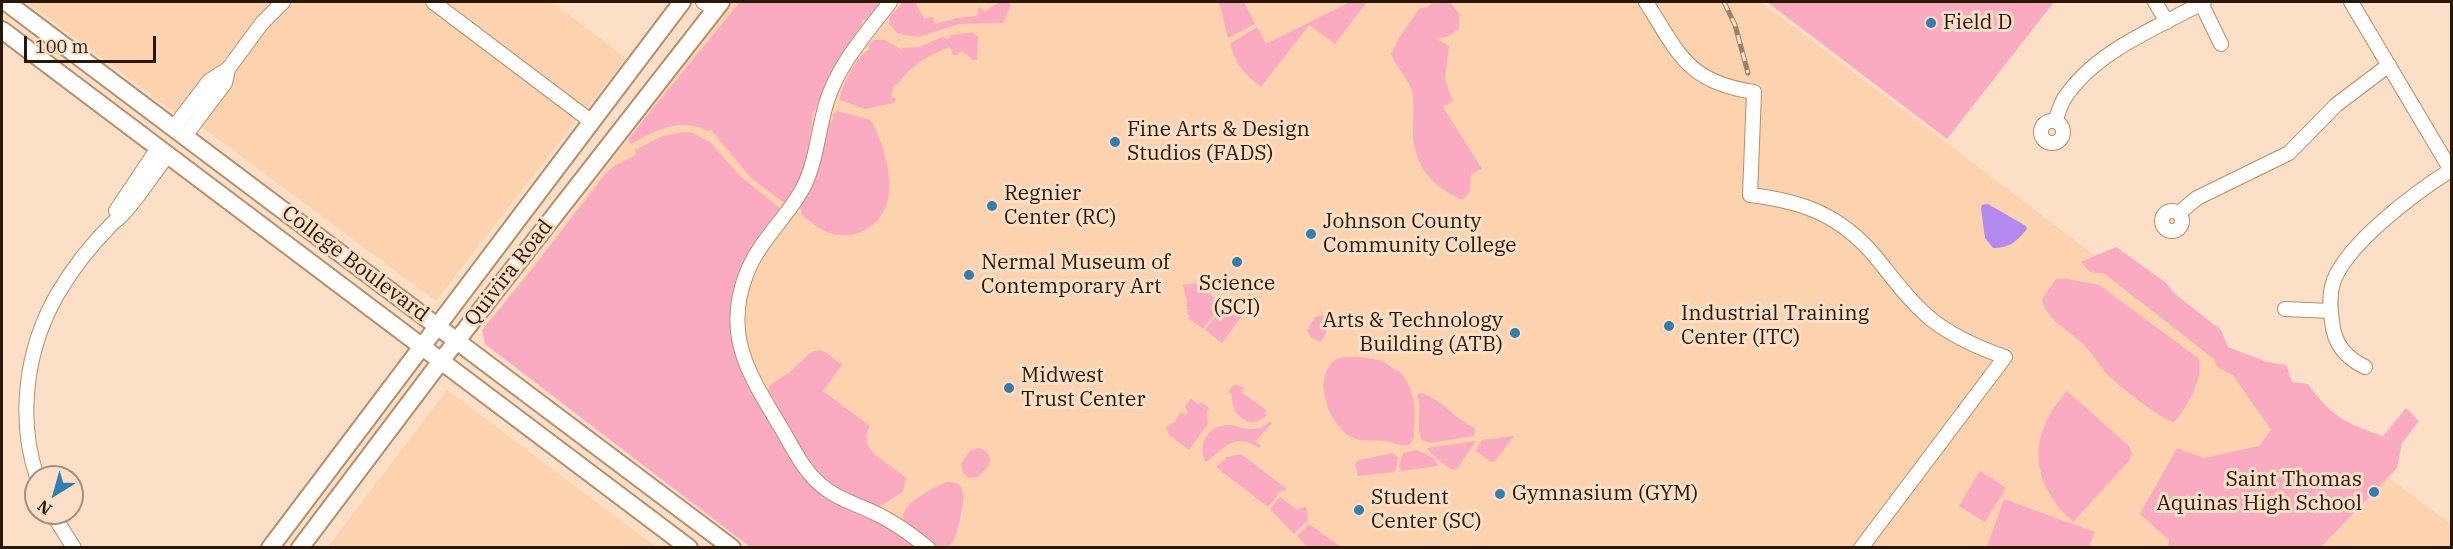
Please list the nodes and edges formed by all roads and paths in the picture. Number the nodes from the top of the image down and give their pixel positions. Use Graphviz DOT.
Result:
graph roads {
  1 [pos="6,2"];
  2 [pos="283,2"];
  3 [pos="433,2"];
  4 [pos="682,2"];
  5 [pos="890,2"];
  6 [pos="1646,2"];
  7 [pos="2155,2"];
  8 [pos="2202,2"];
  9 [pos="2351,2"];
  10 [pos="713,4"];
  11 [pos="2167,22"];
  12 [pos="2,30"];
  13 [pos="2221,44"];
  14 [pos="2388,65"];
  15 [pos="79,88"];
  16 [pos="2055,121"];
  17 [pos="592,122"];
  18 [pos="179,132"];
  19 [pos="163,151"];
  20 [pos="2451,171"];
  21 [pos="264,196"];
  22 [pos="2179,213"];
  23 [pos="2286,309"];
  24 [pos="2331,310"];
  25 [pos="435,325"];
  26 [pos="457,341"];
  27 [pos="421,345"];
  28 [pos="441,361"];
  29 [pos="2365,367"];
  30 [pos="35,465"];
  31 [pos="60,525"];
  32 [pos="74,548"];
  33 [pos="270,548"];
  34 [pos="300,548"];
  35 [pos="689,548"];
  36 [pos="732,548"];
  37 [pos="928,548"];
  38 [pos="1861,548"];
  1 -- 18 [label="main road, College Boulevard"];
  2 -- 18 [label="street"];
  3 -- 17 [label="street"];
  4 -- 17 [label="main road, Quivira Road"];
  5 -- 37 [label="street"];
  6 -- 38 [label="street"];
  7 -- 11 [label="street"];
  8 -- 11 [label="street"];
  8 -- 13 [label="street"];
  9 -- 14 [label="street"];
  10 -- 26 [label="main road, Quivira Road"];
  11 -- 16 [label="street"];
  12 -- 15 [label="main road, College Boulevard"];
  14 -- 20 [label="street"];
  14 -- 22 [label="street"];
  15 -- 18 [label="main road"];
  15 -- 19 [label="main road, College Boulevard"];
  17 -- 25 [label="main road, Quivira Road"];
  18 -- 21 [label="main road, College Boulevard"];
  19 -- 21 [label="main road"];
  19 -- 27 [label="main road, College Boulevard"];
  19 -- 30 [label="street"];
  20 -- 24 [label="street"];
  21 -- 25 [label="main road, College Boulevard"];
  23 -- 24 [label="street"];
  24 -- 29 [label="street"];
  25 -- 26 [label="main road, College Boulevard"];
  25 -- 27 [label="main road, Quivira Road"];
  26 -- 28 [label="main road, Quivira Road"];
  26 -- 36 [label="main road, College Boulevard"];
  27 -- 28 [label="main road, College Boulevard"];
  27 -- 33 [label="main road, Quivira Road"];
  28 -- 34 [label="main road, Quivira Road"];
  28 -- 35 [label="main road, College Boulevard"];
  31 -- 32 [label="street"];
}
